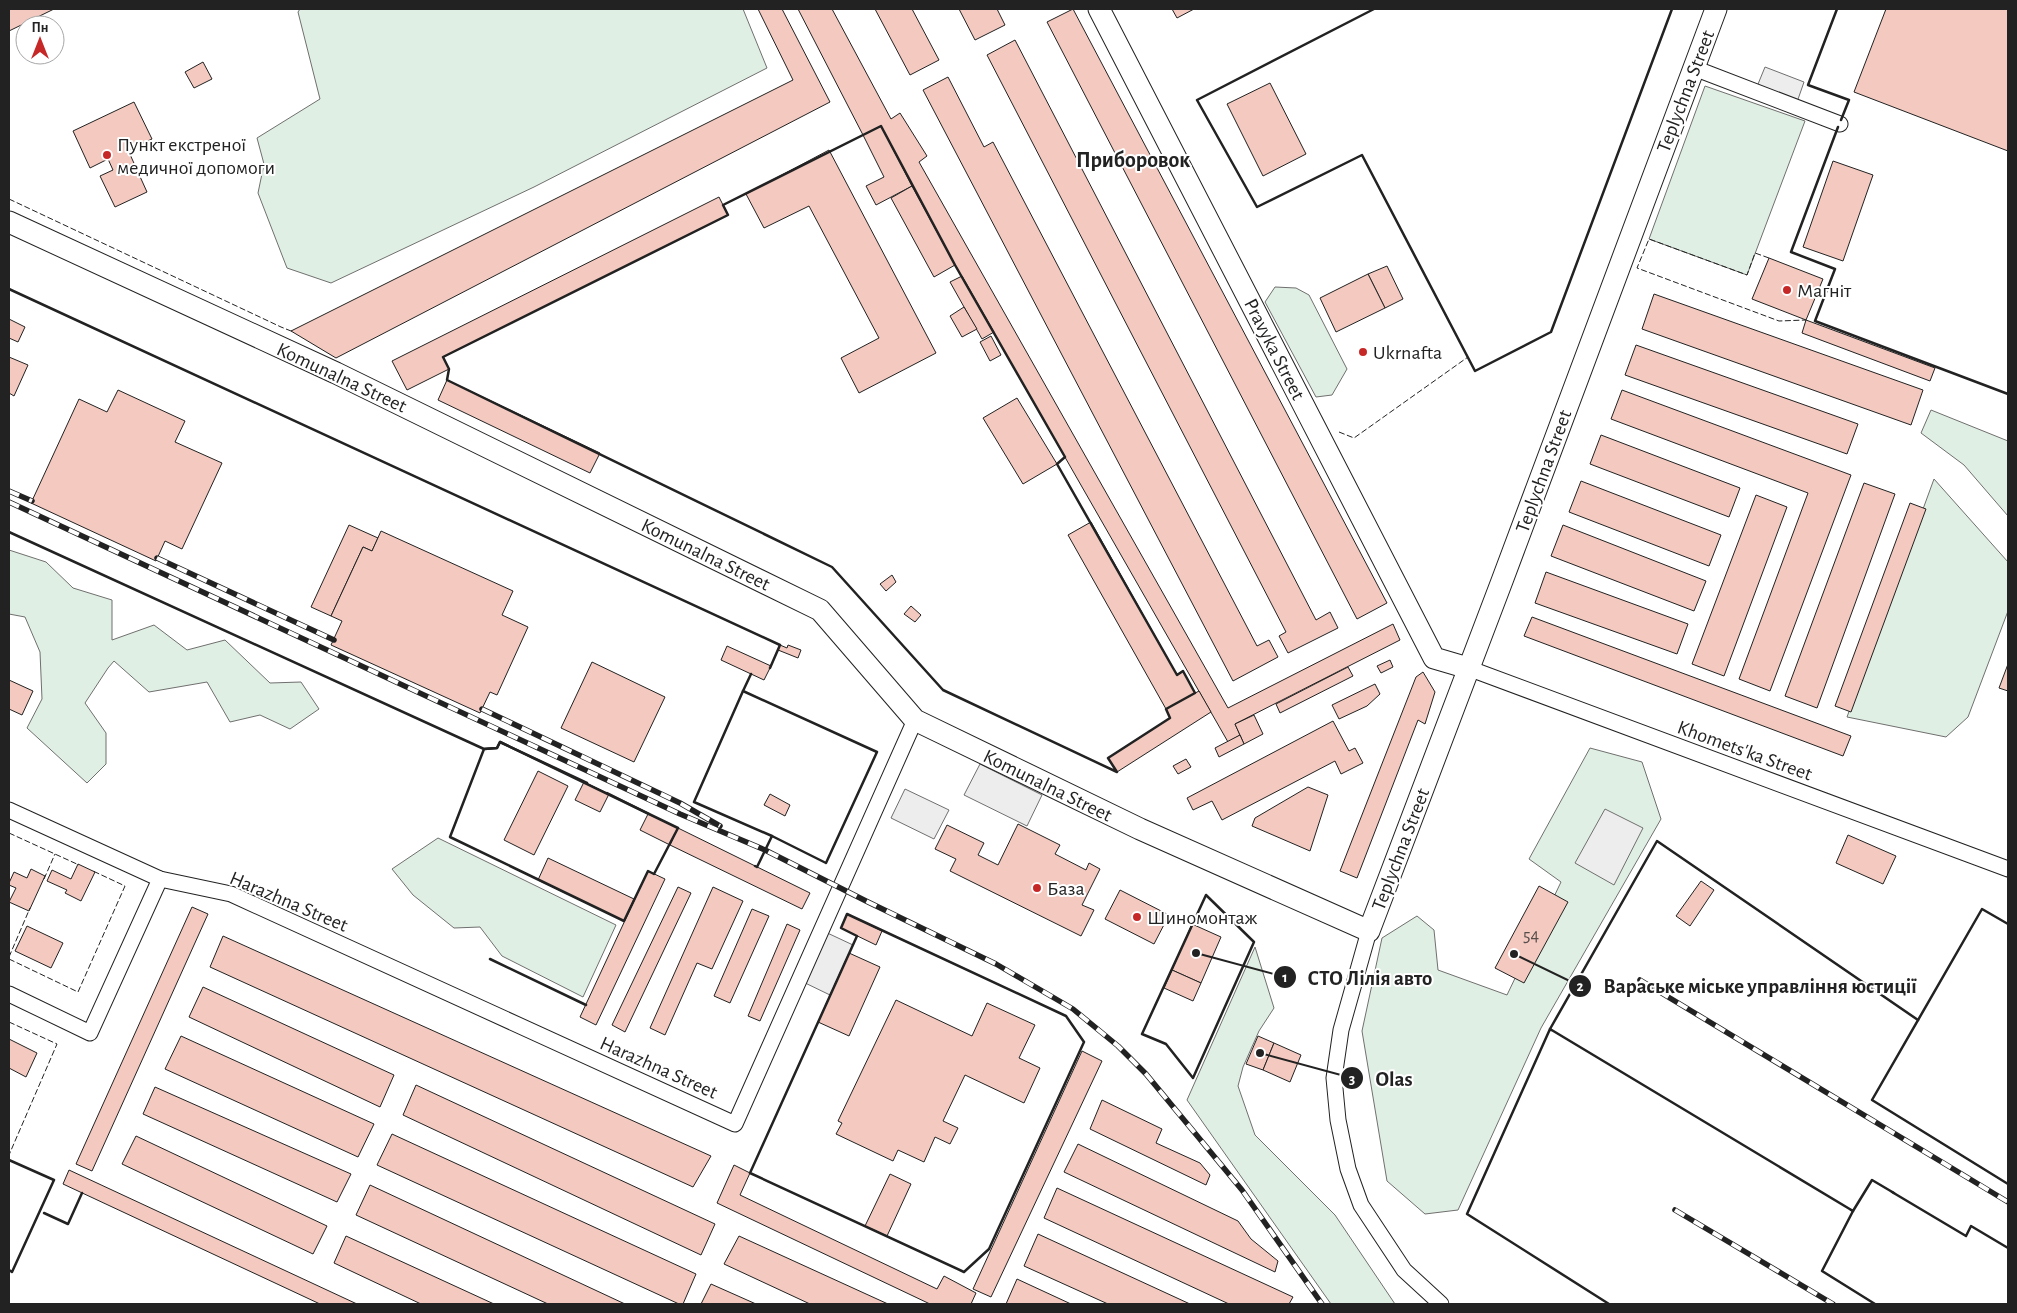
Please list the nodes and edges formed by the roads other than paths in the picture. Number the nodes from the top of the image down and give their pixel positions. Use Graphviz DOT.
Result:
graph roads {
  1 [pos="1099,9"];
  2 [pos="1716,9"];
  3 [pos="1694,68"];
  4 [pos="1840,124"];
  5 [pos="9,222"];
  6 [pos="1468,668"];
  7 [pos="915,720"];
  8 [pos="9,810"];
  9 [pos="2008,869"];
  10 [pos="160,879"];
  11 [pos="1369,932"];
  12 [pos="9,994"];
  13 [pos="1441,1304"];
  1 -- 6 [label="street, Pravyka Street"];
  2 -- 3 [label="street, Teplychna Street"];
  3 -- 4 [label="street"];
  3 -- 6 [label="street, Teplychna Street"];
  5 -- 7 [label="street, Komunalna Street"];
  6 -- 9 [label="street, Khomets'ka Street"];
  6 -- 11 [label="street, Teplychna Street"];
  7 -- 10 [label="street, Harazhna Street"];
  7 -- 11 [label="street, Komunalna Street"];
  8 -- 10 [label="street"];
  10 -- 12 [label="street"];
  11 -- 13 [label="street"];
}
